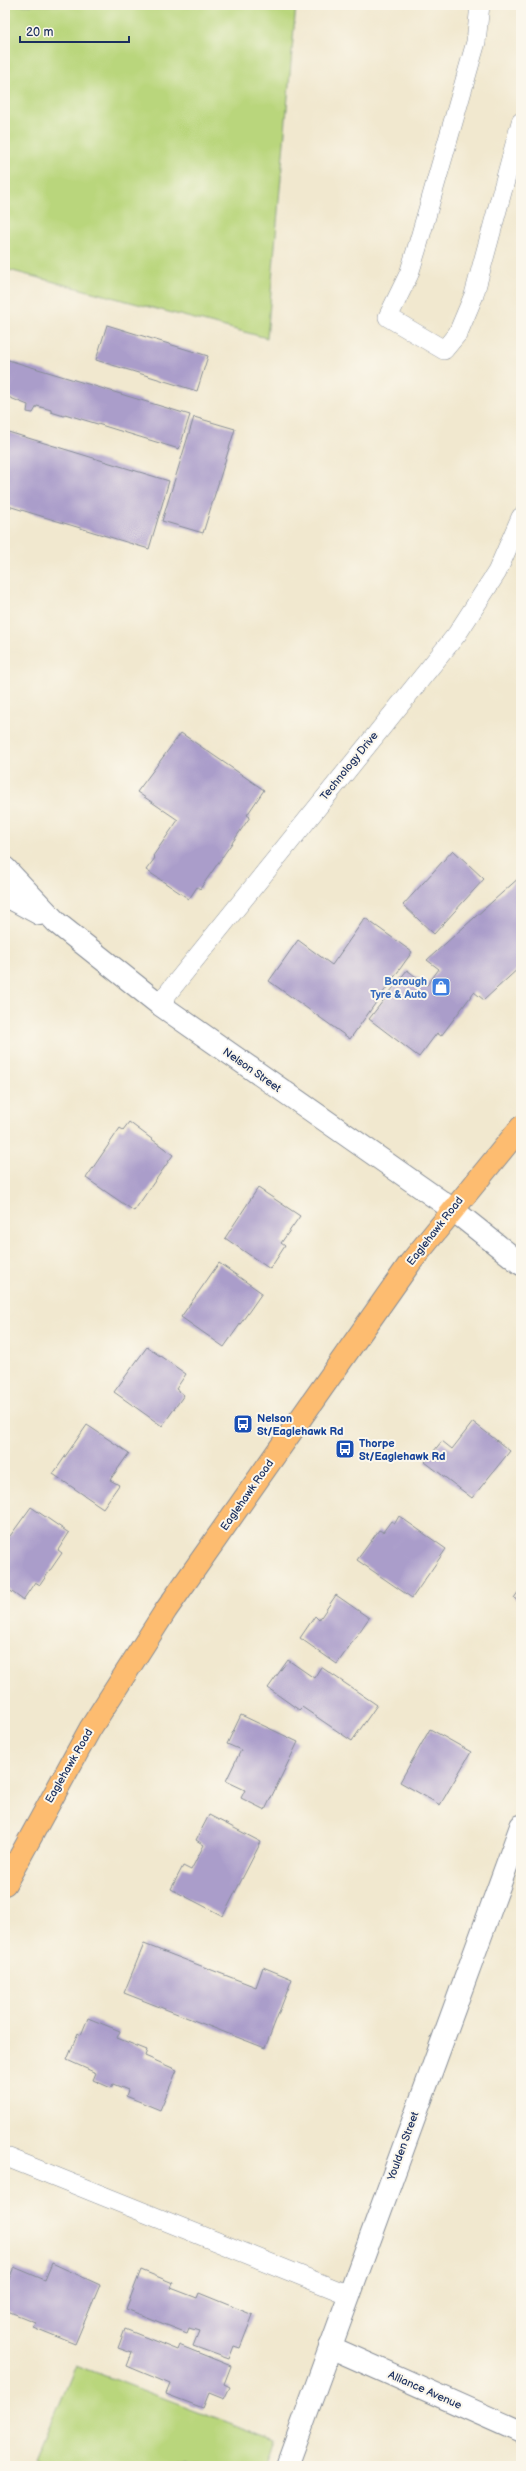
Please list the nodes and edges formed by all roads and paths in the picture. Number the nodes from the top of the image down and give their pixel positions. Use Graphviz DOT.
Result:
graph roads {
  1 [pos="480,5"];
  2 [pos="521,122"];
  3 [pos="521,517"];
  4 [pos="5,868"];
  5 [pos="5,895"];
  6 [pos="57,923"];
  7 [pos="159,1004"];
  8 [pos="521,1128"];
  9 [pos="452,1209"];
  10 [pos="521,1264"];
  11 [pos="521,1826"];
  12 [pos="5,1884"];
  13 [pos="9,2158"];
  14 [pos="348,2296"];
  15 [pos="330,2347"];
  16 [pos="521,2432"];
  17 [pos="287,2466"];
  1 -- 2 [label="lane"];
  3 -- 7 [label="lane, Technology Drive"];
  4 -- 6 [label="street, Nelson Street"];
  5 -- 6 [label="street, Nelson Street"];
  6 -- 7 [label="street, Nelson Street"];
  7 -- 9 [label="street, Nelson Street"];
  8 -- 9 [label="main road, Eaglehawk Road"];
  9 -- 10 [label="street, Nelson Street"];
  9 -- 12 [label="main road, Eaglehawk Road"];
  11 -- 14 [label="street, Youlden Street"];
  13 -- 14 [label="lane"];
  14 -- 15 [label="street, Youlden Street"];
  15 -- 16 [label="street, Alliance Avenue"];
  15 -- 17 [label="street, Youlden Street"];
}
